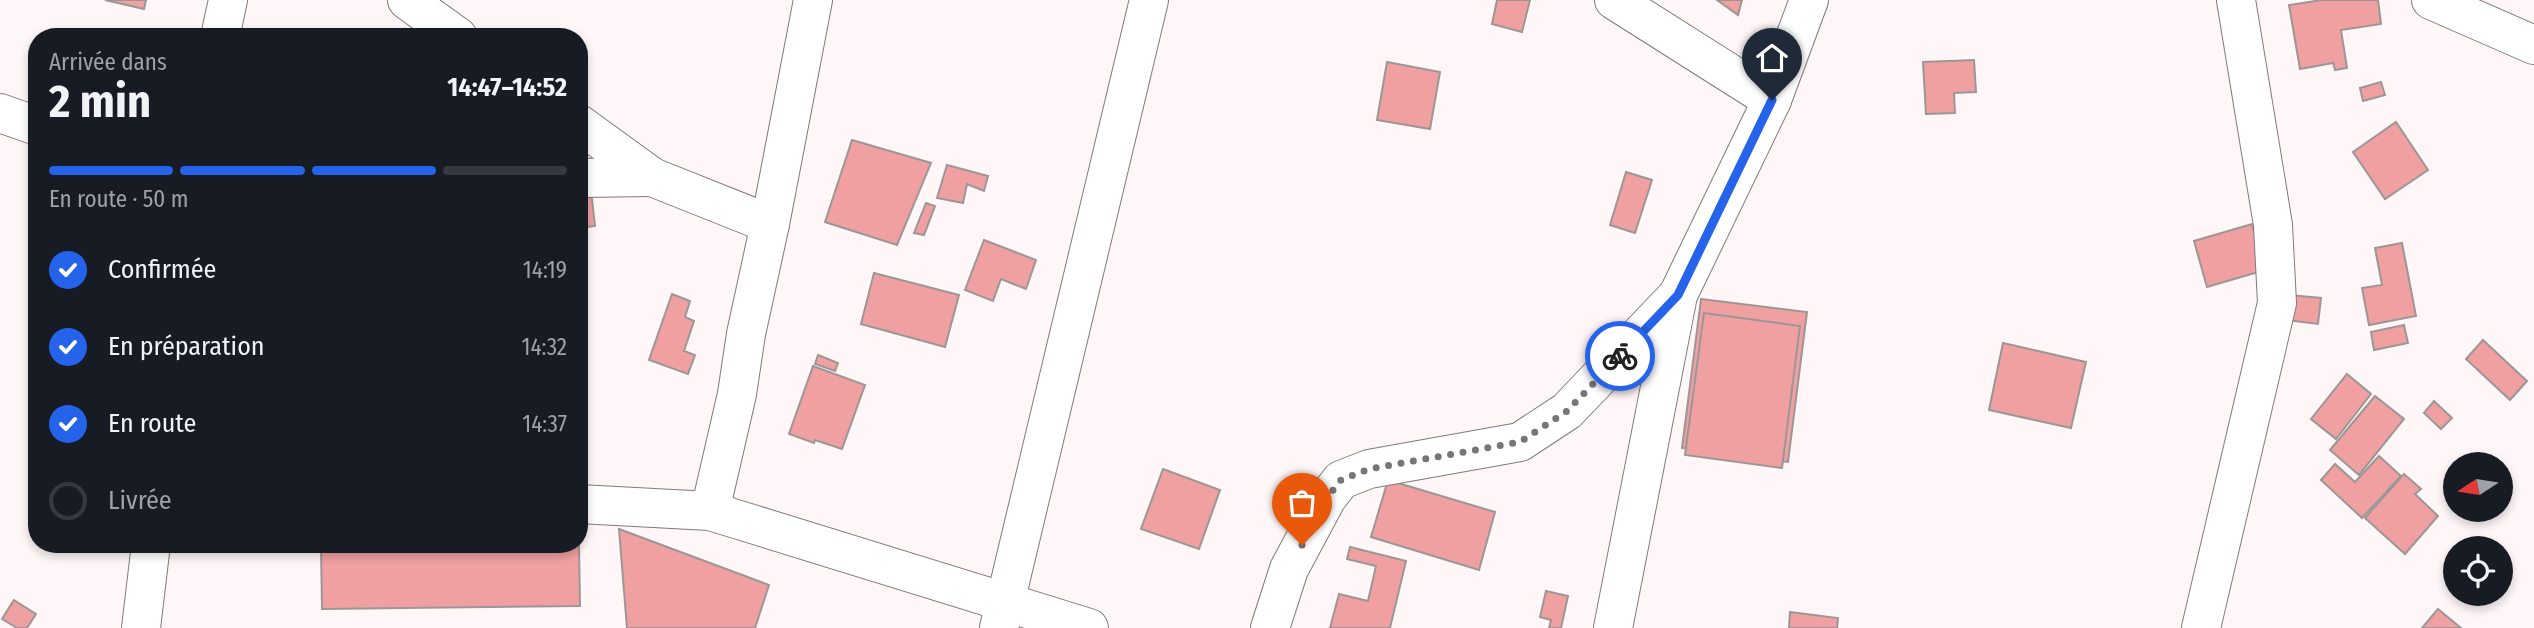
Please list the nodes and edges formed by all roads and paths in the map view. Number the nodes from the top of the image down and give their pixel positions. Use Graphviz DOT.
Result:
graph roads {
  1 [pos="228,0"];
  2 [pos="407,0"];
  3 [pos="813,0"];
  4 [pos="1149,0"];
  5 [pos="1614,0"];
  6 [pos="1809,0"];
  7 [pos="2236,0"];
  8 [pos="2431,0"];
  9 [pos="222,28"];
  10 [pos="446,28"];
  11 [pos="2534,45"];
  12 [pos="1772,100"];
  13 [pos="0,113"];
  14 [pos="28,123"];
  15 [pos="588,131"];
  16 [pos="652,177"];
  17 [pos="588,178"];
  18 [pos="770,224"];
  19 [pos="1678,295"];
  20 [pos="588,504"];
  21 [pos="710,511"];
  22 [pos="150,553"];
  23 [pos="1002,616"];
  24 [pos="141,628"];
  25 [pos="1089,628"];
  26 [pos="1270,628"];
  27 [pos="1613,628"];
  28 [pos="2201,628"];
  1 -- 9 [label="street"];
  2 -- 10 [label="street"];
  3 -- 18 [label="street"];
  4 -- 23 [label="street"];
  5 -- 12 [label="street"];
  6 -- 12 [label="street"];
  7 -- 28 [label="street"];
  8 -- 11 [label="street"];
  12 -- 19 [label="street"];
  13 -- 14 [label="street"];
  15 -- 16 [label="street"];
  16 -- 17 [label="street"];
  16 -- 18 [label="street"];
  18 -- 21 [label="street"];
  19 -- 26 [label="street"];
  19 -- 27 [label="street"];
  20 -- 21 [label="street"];
  21 -- 23 [label="street"];
  22 -- 24 [label="street"];
  23 -- 25 [label="street"];
}
